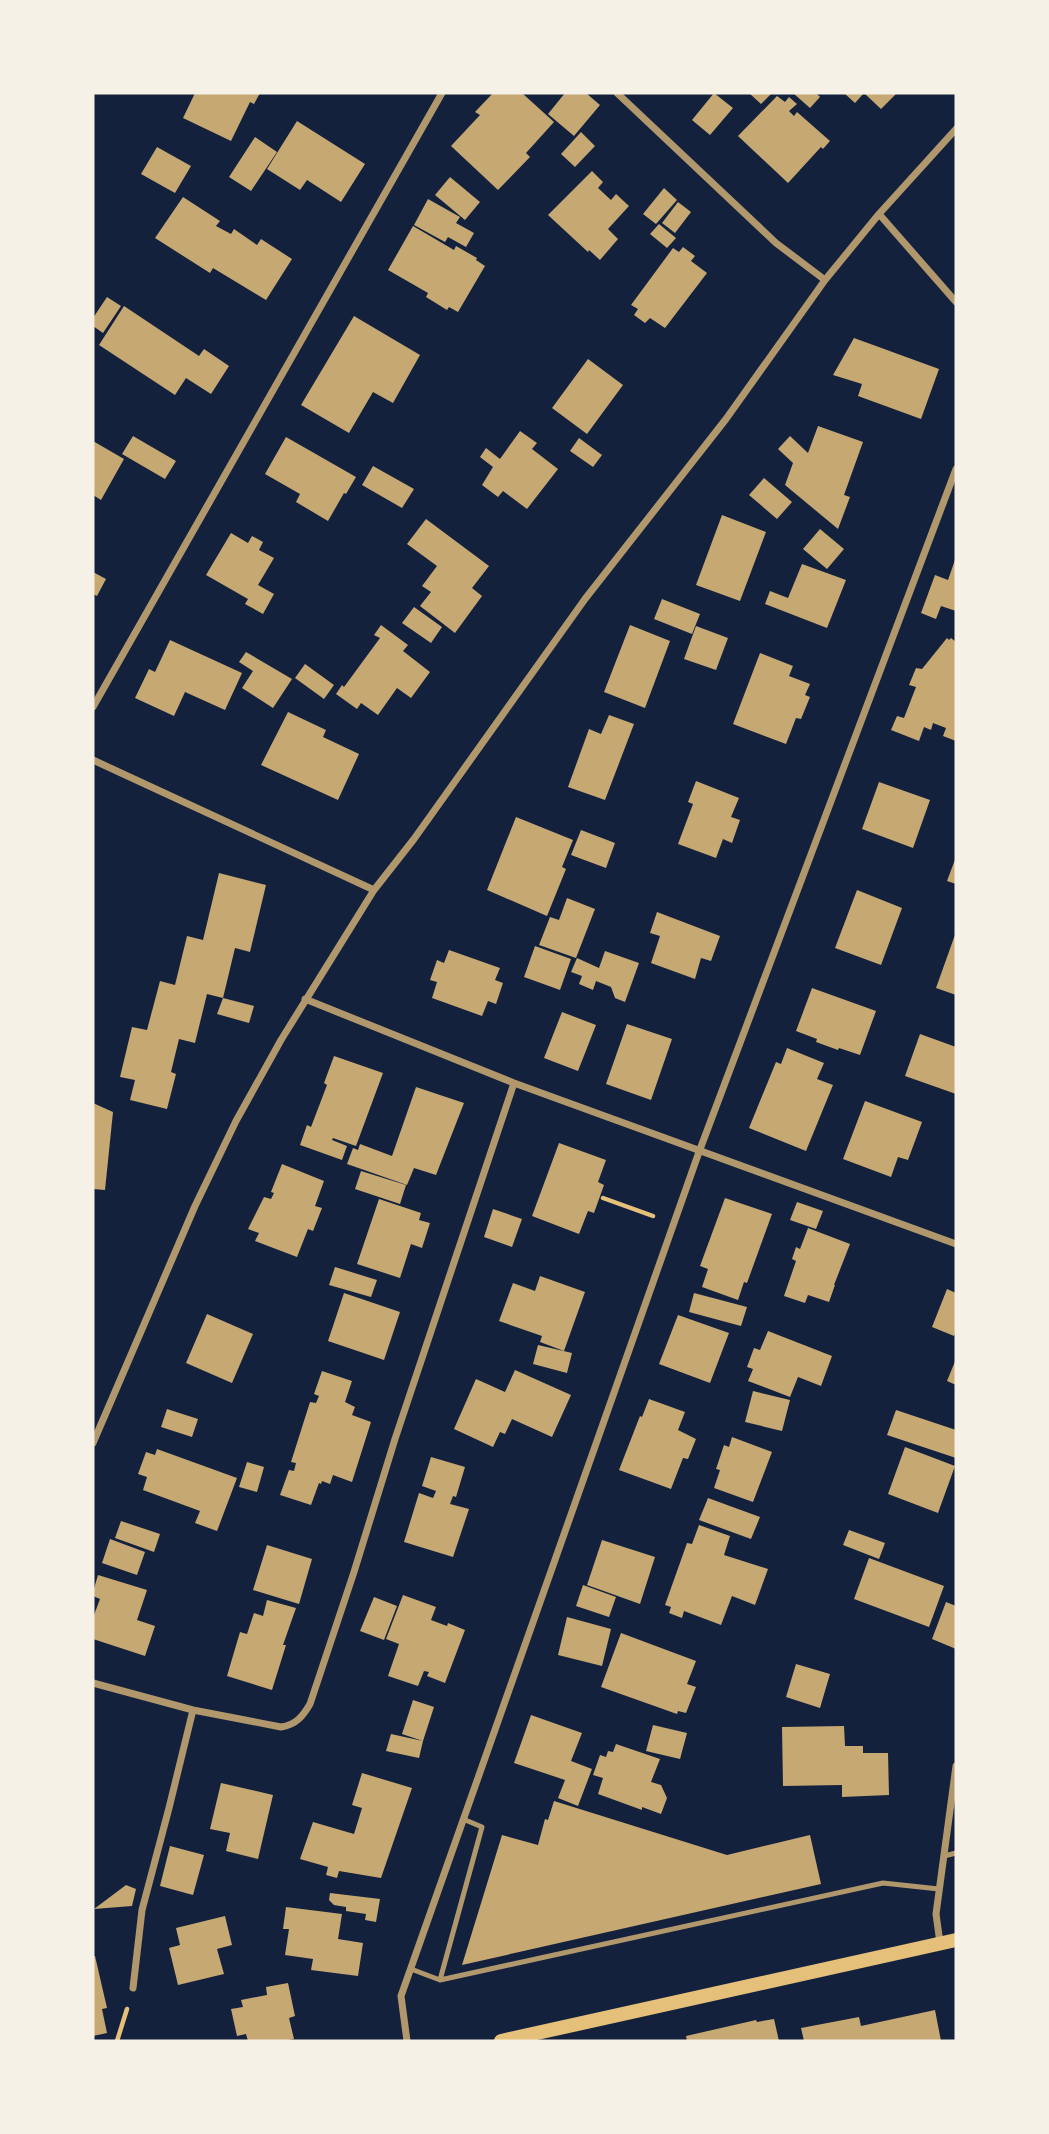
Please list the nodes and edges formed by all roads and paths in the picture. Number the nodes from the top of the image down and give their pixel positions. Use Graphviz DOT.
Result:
graph roads {
  1 [pos="442,93"];
  2 [pos="617,93"];
  3 [pos="956,129"];
  4 [pos="879,214"];
  5 [pos="825,280"];
  6 [pos="956,302"];
  7 [pos="956,469"];
  8 [pos="93,707"];
  9 [pos="93,760"];
  10 [pos="374,890"];
  11 [pos="305,999"];
  12 [pos="514,1083"];
  13 [pos="699,1152"];
  14 [pos="603,1198"];
  15 [pos="674,1224"];
  16 [pos="956,1244"];
  17 [pos="95,1431"];
  18 [pos="93,1443"];
  19 [pos="93,1683"];
  20 [pos="192,1710"];
  21 [pos="956,1766"];
  22 [pos="463,1819"];
  23 [pos="956,1853"];
  24 [pos="944,1856"];
  25 [pos="939,1889"];
  26 [pos="956,1940"];
  27 [pos="940,1943"];
  28 [pos="411,1969"];
  29 [pos="440,1980"];
  30 [pos="133,1988"];
  31 [pos="117,2041"];
  32 [pos="407,2041"];
  33 [pos="501,2041"];
  1 -- 8 [label="street"];
  2 -- 5 [label="street"];
  3 -- 4 [label="street"];
  4 -- 5 [label="street"];
  4 -- 6 [label="street"];
  5 -- 10 [label="street"];
  7 -- 13 [label="street"];
  9 -- 10 [label="street"];
  10 -- 11 [label="street"];
  11 -- 12 [label="street"];
  11 -- 17 [label="street"];
  12 -- 13 [label="street"];
  12 -- 20 [label="street"];
  13 -- 15 [label="street"];
  13 -- 16 [label="street"];
  14 -- 15 [label="path"];
  15 -- 22 [label="street"];
  17 -- 18 [label="street"];
  19 -- 20 [label="street"];
  20 -- 30 [label="street"];
  21 -- 24 [label="street"];
  22 -- 28 [label="street"];
  22 -- 29 [label="lane"];
  23 -- 24 [label="lane"];
  24 -- 25 [label="street"];
  25 -- 27 [label="street"];
  25 -- 29 [label="lane"];
  26 -- 27 [label="main road"];
  27 -- 33 [label="main road"];
  28 -- 29 [label="lane"];
  28 -- 32 [label="street"];
  30 -- 31 [label="path"];
}
